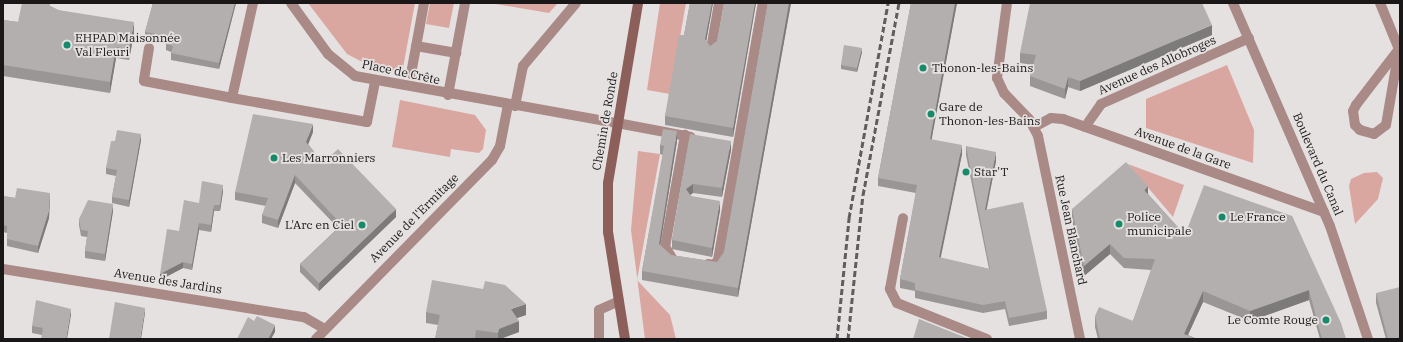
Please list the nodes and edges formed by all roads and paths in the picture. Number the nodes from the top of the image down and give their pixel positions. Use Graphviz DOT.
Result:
graph roads {
  1 [pos="253,3"];
  2 [pos="291,3"];
  3 [pos="424,3"];
  4 [pos="465,3"];
  5 [pos="576,3"];
  6 [pos="638,3"];
  7 [pos="719,3"];
  8 [pos="763,3"];
  9 [pos="1008,3"];
  10 [pos="1233,3"];
  11 [pos="1380,3"];
  12 [pos="1249,38"];
  13 [pos="416,46"];
  14 [pos="149,48"];
  15 [pos="1400,49"];
  16 [pos="711,50"];
  17 [pos="456,53"];
  18 [pos="411,74"];
  19 [pos="375,82"];
  20 [pos="448,94"];
  21 [pos="232,98"];
  22 [pos="512,105"];
  23 [pos="617,123"];
  24 [pos="1034,127"];
  25 [pos="1085,127"];
  26 [pos="685,135"];
  27 [pos="703,138"];
  28 [pos="726,142"];
  29 [pos="739,145"];
  30 [pos="715,203"];
  31 [pos="728,205"];
  32 [pos="1324,212"];
  33 [pos="903,218"];
  34 [pos="681,259"];
  35 [pos="696,262"];
  36 [pos="3,269"];
  37 [pos="619,301"];
  38 [pos="325,329"];
  39 [pos="316,339"];
  40 [pos="599,339"];
  41 [pos="625,339"];
  42 [pos="987,339"];
  43 [pos="1080,339"];
  44 [pos="1368,339"];
  1 -- 21 [label="street"];
  2 -- 19 [label="street, Place de Crête"];
  3 -- 13 [label="street"];
  4 -- 17 [label="street"];
  5 -- 22 [label="street"];
  6 -- 23 [label="main road, Chemin de Ronde"];
  7 -- 16 [label="street"];
  8 -- 29 [label="street"];
  9 -- 24 [label="street"];
  10 -- 12 [label="street, Boulevard du Canal"];
  11 -- 15 [label="street"];
  12 -- 25 [label="street, Avenue des Allobroges"];
  12 -- 32 [label="street, Boulevard du Canal"];
  13 -- 17 [label="street"];
  13 -- 18 [label="street"];
  14 -- 21 [label="street"];
  15 -- 15 [label="street"];
  17 -- 20 [label="street"];
  19 -- 20 [label="street, Place de Crête"];
  19 -- 21 [label="street"];
  20 -- 22 [label="street, Place de Crête"];
  22 -- 23 [label="street, Place de Crête"];
  22 -- 38 [label="street, Avenue de l'Ermitage"];
  23 -- 26 [label="street, Place de Crête"];
  23 -- 37 [label="main road, Chemin de Ronde"];
  24 -- 25 [label="street, Avenue de la Gare"];
  24 -- 43 [label="street, Rue Jean Blanchard"];
  25 -- 32 [label="street, Avenue de la Gare"];
  26 -- 27 [label="street, Place de Crête"];
  26 -- 34 [label="street"];
  28 -- 29 [label="street"];
  29 -- 31 [label="street"];
  30 -- 31 [label="street"];
  31 -- 35 [label="street"];
  32 -- 44 [label="street, Boulevard du Canal"];
  33 -- 42 [label="street"];
  36 -- 38 [label="street, Avenue des Jardins"];
  37 -- 40 [label="street"];
  37 -- 41 [label="main road, Chemin de Ronde"];
  38 -- 39 [label="street, Avenue de l'Ermitage"];
}
